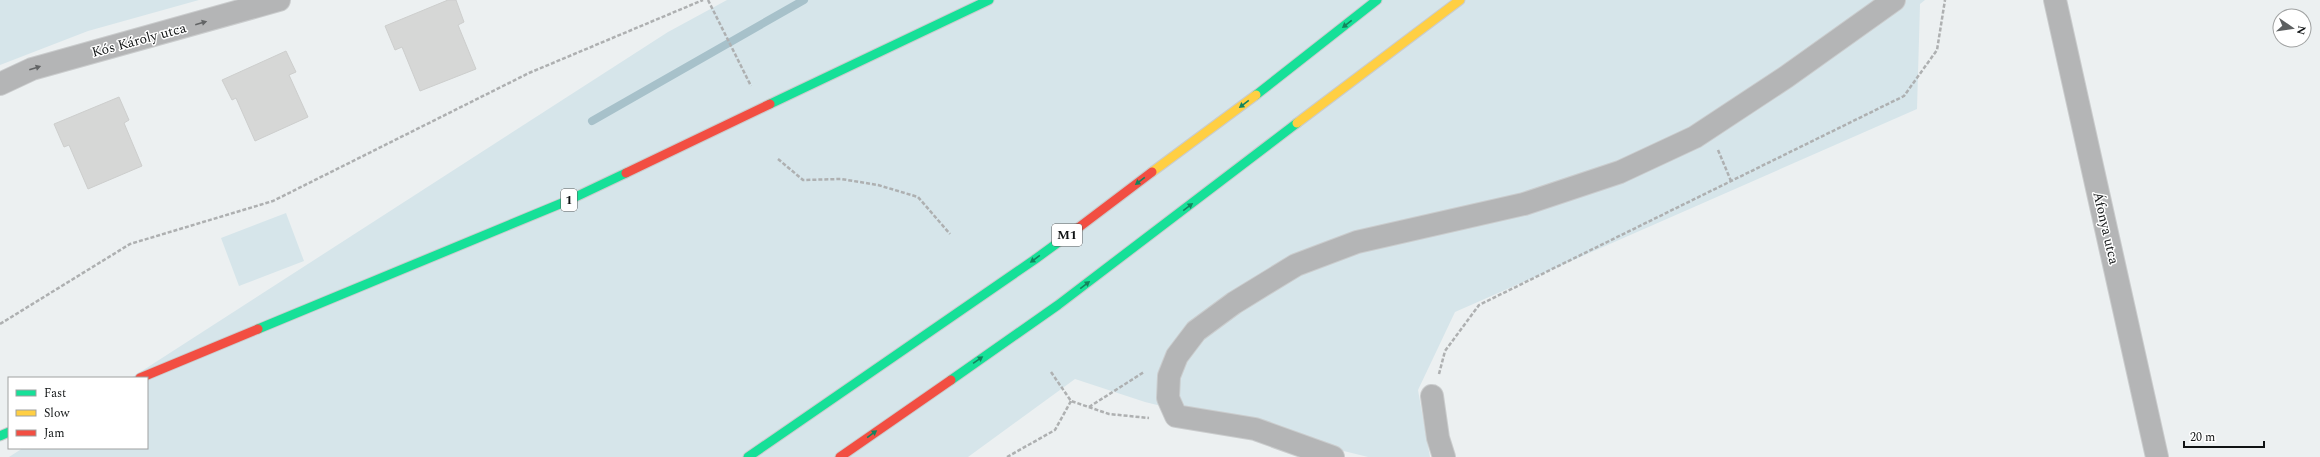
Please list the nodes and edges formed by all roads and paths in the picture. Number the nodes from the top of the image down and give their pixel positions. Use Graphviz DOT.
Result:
graph roads {
  1 [pos="279,0"];
  2 [pos="703,0"];
  3 [pos="708,0"];
  4 [pos="989,0"];
  5 [pos="1377,0"];
  6 [pos="1460,0"];
  7 [pos="1894,0"];
  8 [pos="1945,0"];
  9 [pos="2055,0"];
  10 [pos="0,84"];
  11 [pos="752,88"];
  12 [pos="1717,147"];
  13 [pos="778,159"];
  14 [pos="1731,181"];
  15 [pos="950,234"];
  16 [pos="0,324"];
  17 [pos="1172,367"];
  18 [pos="1051,372"];
  19 [pos="142,377"];
  20 [pos="1432,396"];
  21 [pos="1071,401"];
  22 [pos="1088,407"];
  23 [pos="1176,416"];
  24 [pos="748,457"];
  25 [pos="840,457"];
  26 [pos="1007,457"];
  27 [pos="1334,457"];
  28 [pos="1444,457"];
  29 [pos="2157,457"];
  10 -- 1 [label="street, Kós Károly utca, one-way"];
  2 -- 16 [label="path"];
  3 -- 11 [label="path"];
  4 -- 19 [label="main road, 1"];
  5 -- 24 [label="main road, M1, one-way"];
  25 -- 6 [label="main road, one-way"];
  7 -- 17 [label="street"];
  8 -- 14 [label="path"];
  9 -- 29 [label="street, Áfonya utca"];
  12 -- 14 [label="path"];
  13 -- 15 [label="path"];
  14 -- 20 [label="path"];
  17 -- 22 [label="path"];
  17 -- 23 [label="street"];
  18 -- 21 [label="path"];
  20 -- 28 [label="street"];
  21 -- 22 [label="path"];
  21 -- 26 [label="path"];
  22 -- 23 [label="path"];
  23 -- 27 [label="street"];
}
